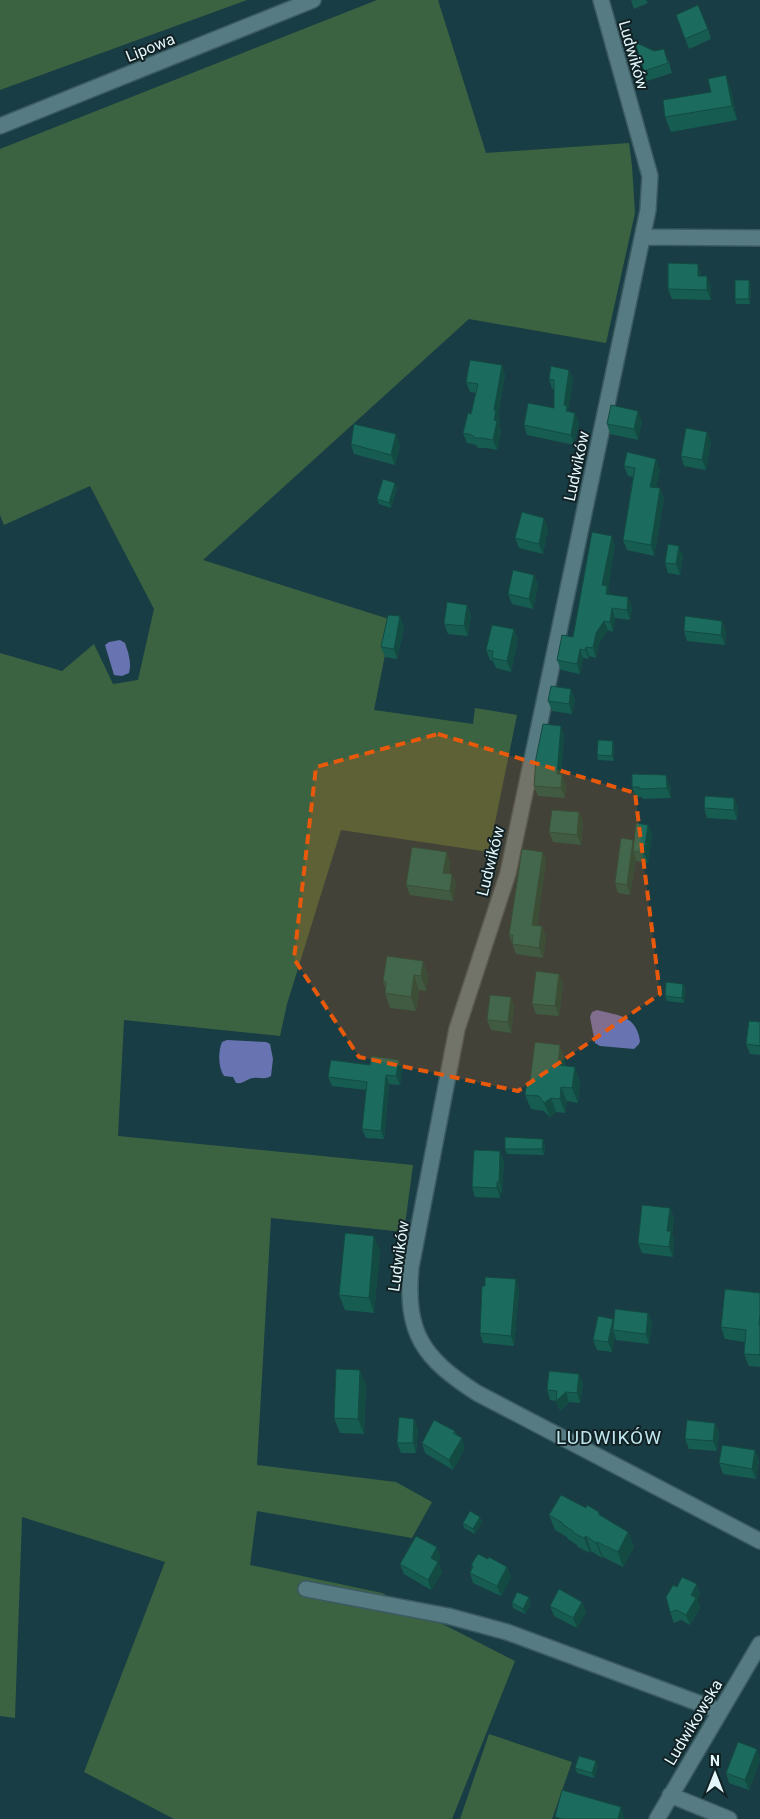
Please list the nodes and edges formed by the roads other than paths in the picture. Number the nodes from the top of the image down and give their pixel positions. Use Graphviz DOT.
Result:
graph roads {
  1 [pos="313,0"];
  2 [pos="601,0"];
  3 [pos="0,126"];
  4 [pos="643,237"];
  5 [pos="760,238"];
  6 [pos="760,1542"];
  7 [pos="306,1589"];
  8 [pos="760,1644"];
  9 [pos="720,1711"];
  10 [pos="670,1795"];
  11 [pos="657,1819"];
  12 [pos="729,1819"];
  1 -- 3 [label="street, Lipowa"];
  2 -- 4 [label="street, Ludwików"];
  4 -- 5 [label="street"];
  4 -- 6 [label="street, Ludwików"];
  7 -- 9 [label="street"];
  8 -- 9 [label="street, Ludwikowska"];
  9 -- 10 [label="street, Ludwikowska"];
  10 -- 11 [label="street, Ludwikowska"];
  10 -- 12 [label="street"];
}
